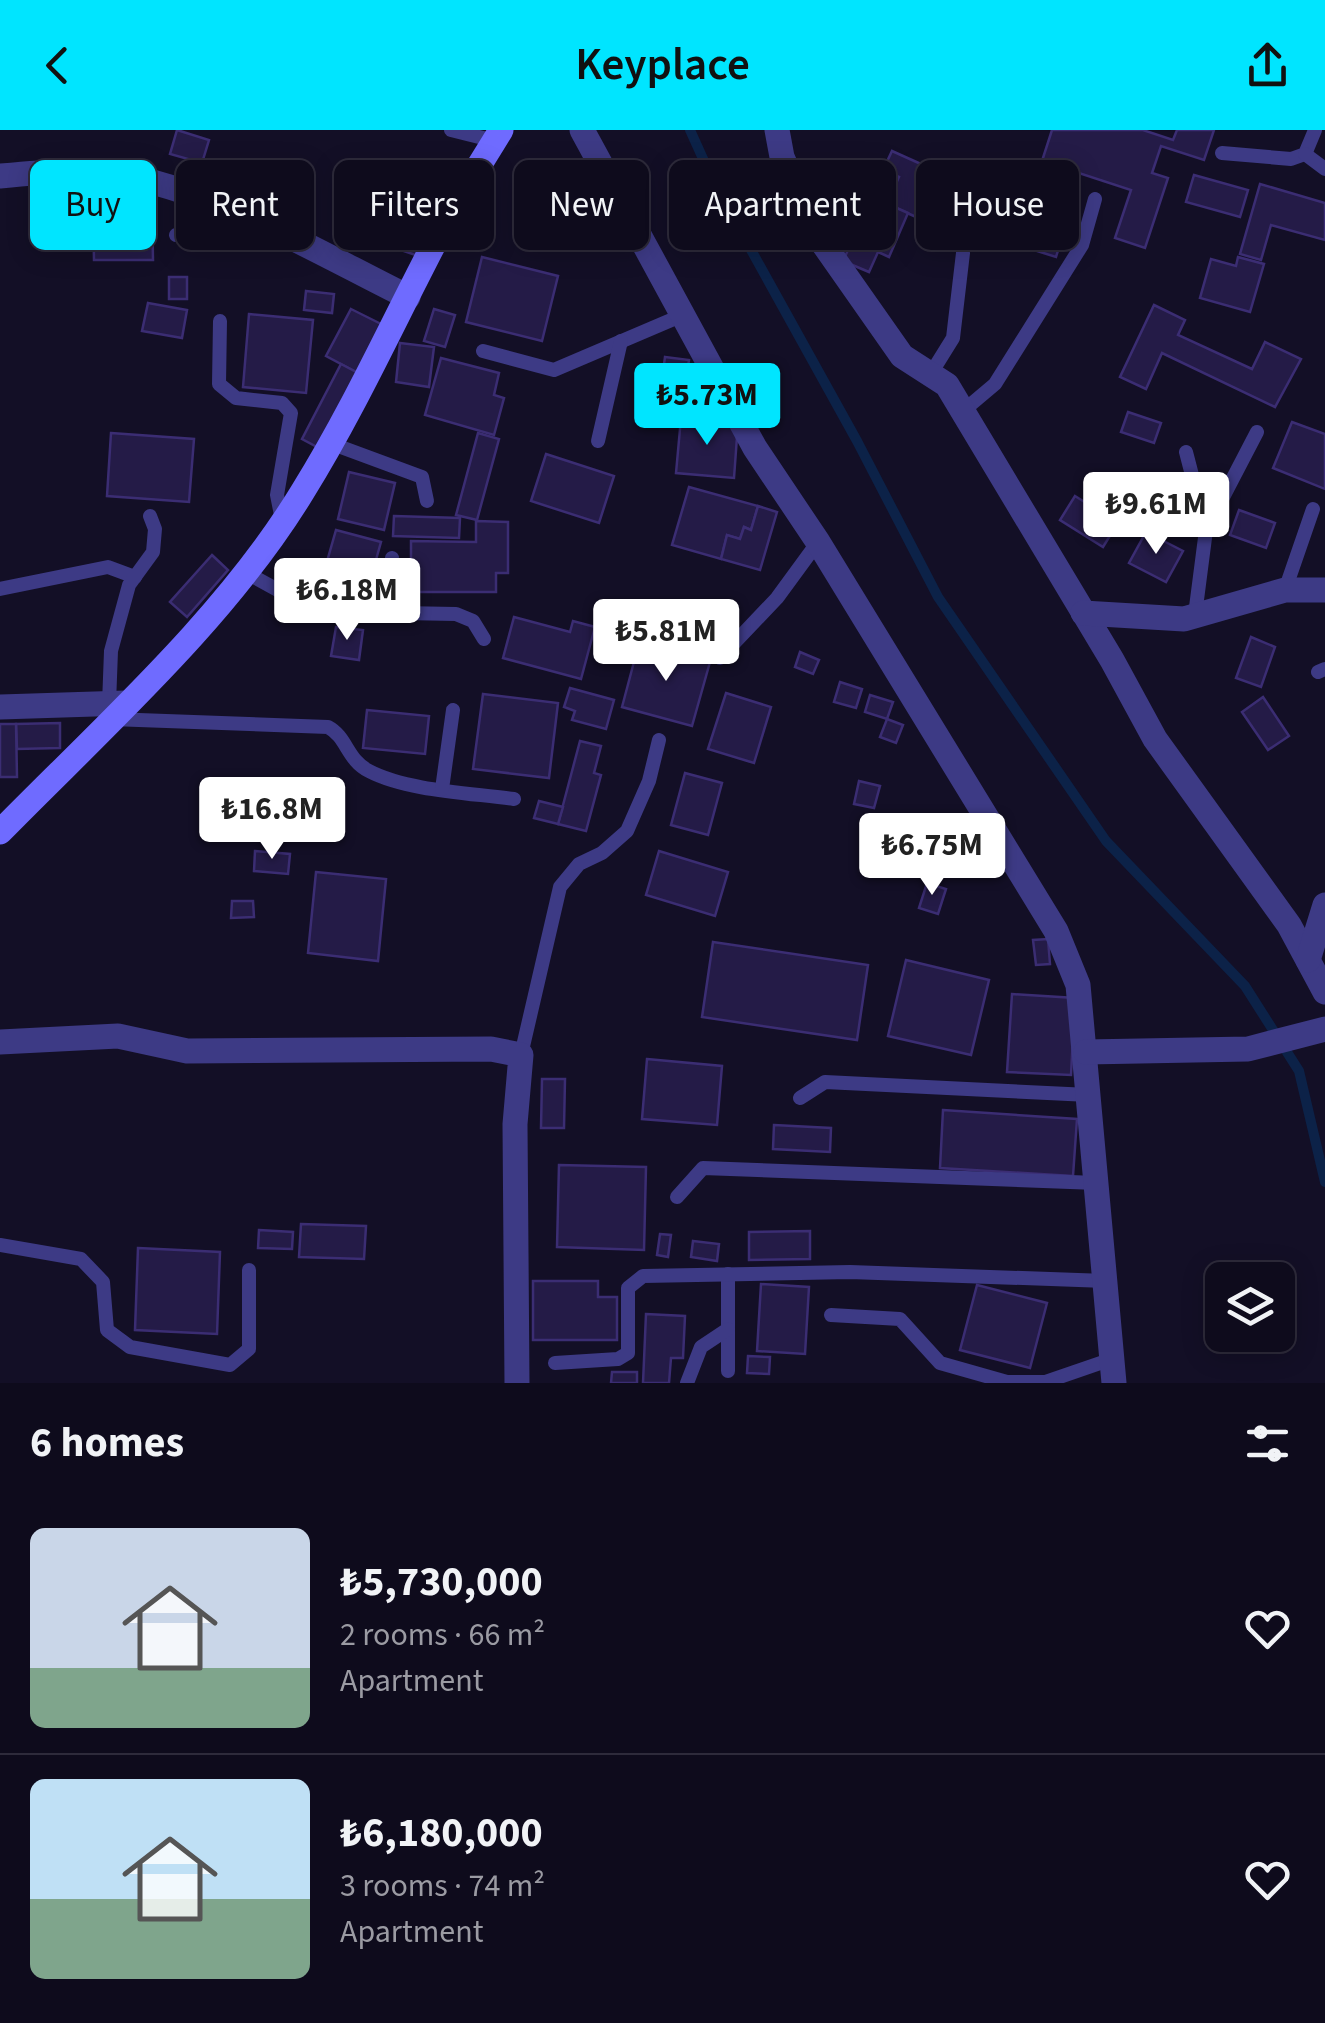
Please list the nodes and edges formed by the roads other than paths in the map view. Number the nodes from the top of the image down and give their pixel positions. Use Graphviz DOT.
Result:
graph roads {
  1 [pos="451,130"];
  2 [pos="582,130"];
  3 [pos="776,130"];
  4 [pos="1315,130"];
  5 [pos="498,135"];
  6 [pos="1222,154"];
  7 [pos="1305,154"];
  8 [pos="1325,170"];
  9 [pos="0,176"];
  10 [pos="176,191"];
  11 [pos="1095,198"];
  12 [pos="312,250"];
  13 [pos="963,254"];
  14 [pos="408,297"];
  15 [pos="683,314"];
  16 [pos="220,321"];
  17 [pos="621,341"];
  18 [pos="484,350"];
  19 [pos="930,375"];
  20 [pos="963,411"];
  21 [pos="1258,432"];
  22 [pos="598,441"];
  23 [pos="330,443"];
  24 [pos="1186,452"];
  25 [pos="428,501"];
  26 [pos="1313,509"];
  27 [pos="150,516"];
  28 [pos="282,521"];
  29 [pos="1206,530"];
  30 [pos="818,542"];
  31 [pos="392,558"];
  32 [pos="245,572"];
  33 [pos="135,577"];
  34 [pos="0,589"];
  35 [pos="1285,590"];
  36 [pos="1325,590"];
  37 [pos="1084,612"];
  38 [pos="389,613"];
  39 [pos="1195,615"];
  40 [pos="484,640"];
  41 [pos="720,658"];
  42 [pos="0,706"];
  43 [pos="115,709"];
  44 [pos="452,710"];
  45 [pos="659,740"];
  46 [pos="442,788"];
  47 [pos="514,799"];
  48 [pos="0,832"];
  49 [pos="1325,904"];
  50 [pos="1308,960"];
  51 [pos="1325,992"];
  52 [pos="1317,1031"];
  53 [pos="0,1042"];
  54 [pos="1086,1052"];
  55 [pos="521,1055"];
  56 [pos="1089,1095"];
  57 [pos="800,1098"];
  58 [pos="1097,1183"];
  59 [pos="677,1197"];
  60 [pos="0,1245"];
  61 [pos="249,1270"];
  62 [pos="728,1274"];
  63 [pos="1106,1281"];
  64 [pos="831,1315"];
  65 [pos="728,1329"];
  66 [pos="554,1362"];
  67 [pos="728,1371"];
  68 [pos="1113,1371"];
  69 [pos="990,1380"];
  70 [pos="517,1383"];
  71 [pos="687,1383"];
  1 -- 5 [label="lane"];
  2 -- 15 [label="street"];
  3 -- 19 [label="street"];
  4 -- 7 [label="lane"];
  5 -- 14 [label="main road"];
  6 -- 7 [label="lane"];
  7 -- 8 [label="lane"];
  9 -- 10 [label="street"];
  11 -- 20 [label="lane"];
  12 -- 14 [label="street"];
  13 -- 19 [label="lane"];
  14 -- 23 [label="main road"];
  15 -- 17 [label="lane"];
  15 -- 30 [label="street"];
  16 -- 28 [label="lane"];
  17 -- 18 [label="lane"];
  17 -- 22 [label="lane"];
  19 -- 20 [label="street"];
  20 -- 37 [label="street"];
  21 -- 29 [label="lane"];
  23 -- 25 [label="lane"];
  23 -- 28 [label="main road"];
  24 -- 29 [label="lane"];
  26 -- 35 [label="lane"];
  27 -- 33 [label="lane"];
  28 -- 32 [label="main road"];
  29 -- 39 [label="lane"];
  30 -- 41 [label="lane"];
  30 -- 54 [label="street"];
  31 -- 38 [label="lane"];
  32 -- 38 [label="lane"];
  32 -- 43 [label="main road"];
  33 -- 34 [label="lane"];
  33 -- 43 [label="lane"];
  35 -- 36 [label="street"];
  35 -- 39 [label="street"];
  37 -- 39 [label="street"];
  37 -- 50 [label="street"];
  38 -- 40 [label="lane"];
  42 -- 43 [label="street"];
  43 -- 46 [label="lane"];
  43 -- 48 [label="main road"];
  44 -- 46 [label="lane"];
  45 -- 55 [label="lane"];
  46 -- 47 [label="lane"];
  49 -- 50 [label="street"];
  50 -- 51 [label="street"];
  52 -- 54 [label="street"];
  53 -- 55 [label="street"];
  54 -- 56 [label="street"];
  55 -- 70 [label="street"];
  56 -- 57 [label="lane"];
  56 -- 58 [label="street"];
  58 -- 59 [label="lane"];
  58 -- 63 [label="street"];
  60 -- 61 [label="lane"];
  62 -- 63 [label="lane"];
  62 -- 65 [label="lane"];
  62 -- 66 [label="lane"];
  63 -- 68 [label="street"];
  64 -- 69 [label="lane"];
  65 -- 67 [label="lane"];
  65 -- 71 [label="lane"];
  68 -- 69 [label="lane"];
}
